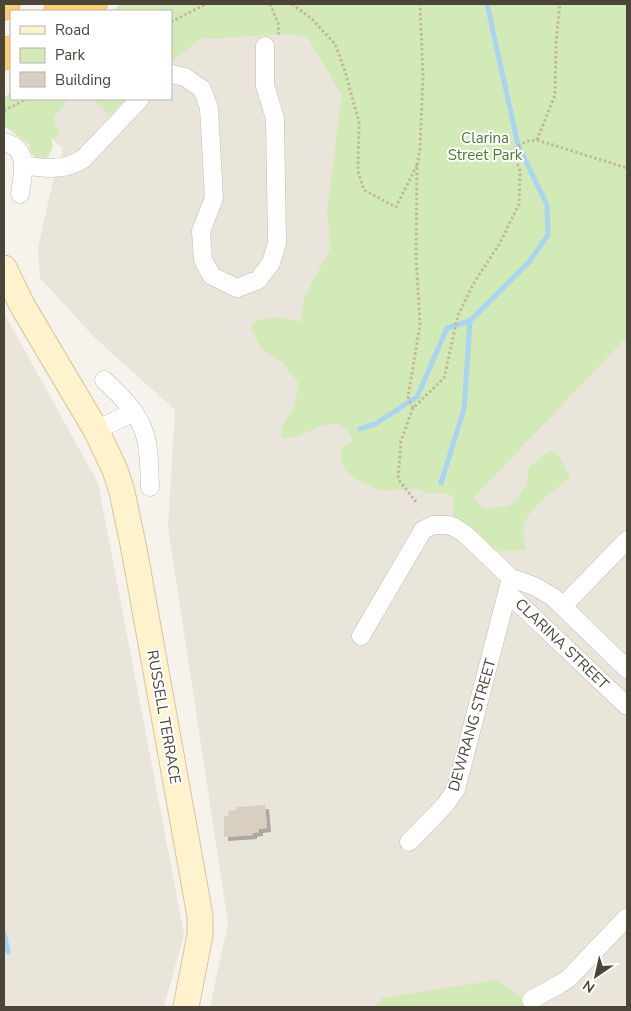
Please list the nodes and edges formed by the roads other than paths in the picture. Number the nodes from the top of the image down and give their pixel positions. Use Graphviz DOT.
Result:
graph roads {
  1 [pos="265,46"];
  2 [pos="172,74"];
  3 [pos="139,100"];
  4 [pos="4,142"];
  5 [pos="24,165"];
  6 [pos="20,194"];
  7 [pos="4,268"];
  8 [pos="104,380"];
  9 [pos="134,412"];
  10 [pos="96,430"];
  11 [pos="150,486"];
  12 [pos="627,540"];
  13 [pos="510,585"];
  14 [pos="563,606"];
  15 [pos="361,636"];
  16 [pos="627,670"];
  17 [pos="627,706"];
  18 [pos="409,842"];
  19 [pos="627,918"];
  20 [pos="531,1000"];
  21 [pos="186,1007"];
  1 -- 2 [label="street"];
  3 -- 5 [label="street"];
  4 -- 5 [label="street"];
  5 -- 6 [label="street"];
  7 -- 10 [label="main road, RUSSELL TERRACE"];
  8 -- 9 [label="street"];
  9 -- 10 [label="street"];
  9 -- 11 [label="street"];
  10 -- 21 [label="main road, RUSSELL TERRACE"];
  12 -- 14 [label="street"];
  13 -- 14 [label="street, CLARINA STREET"];
  13 -- 15 [label="street, CLARINA STREET"];
  13 -- 17 [label="street, CLARINA STREET"];
  13 -- 18 [label="street, DEWRANG STREET"];
  14 -- 16 [label="street, CLARINA STREET"];
  19 -- 20 [label="street"];
}
